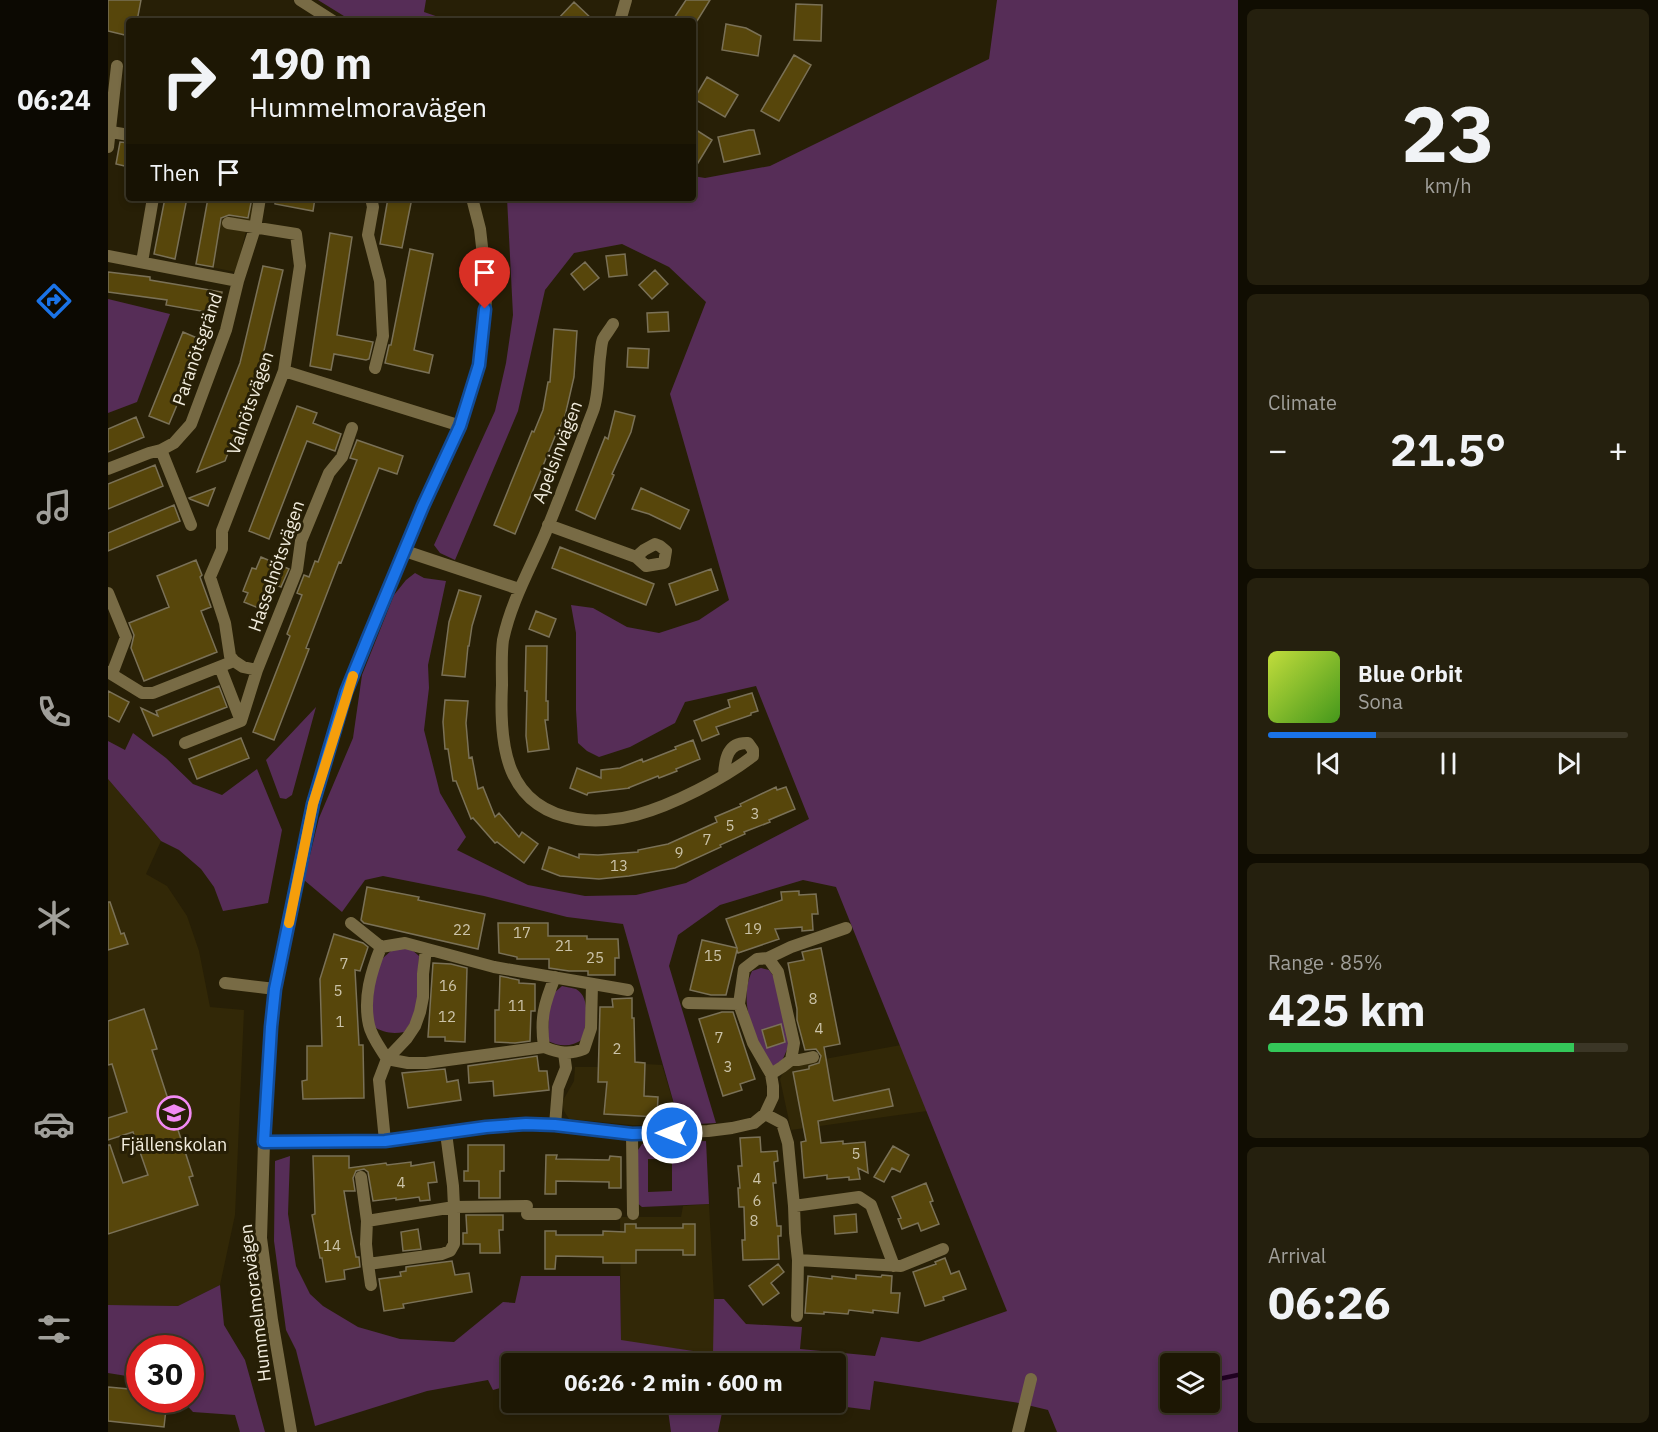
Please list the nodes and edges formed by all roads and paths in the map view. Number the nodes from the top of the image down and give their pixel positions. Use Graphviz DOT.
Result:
graph roads {
  1 [pos="626,0"];
  2 [pos="304,2"];
  3 [pos="328,18"];
  4 [pos="621,18"];
  5 [pos="117,66"];
  6 [pos="111,132"];
  7 [pos="126,134"];
  8 [pos="108,147"];
  9 [pos="152,201"];
  10 [pos="260,201"];
  11 [pos="372,201"];
  12 [pos="473,201"];
  13 [pos="228,223"];
  14 [pos="255,228"];
  15 [pos="108,256"];
  16 [pos="142,262"];
  17 [pos="238,281"];
  18 [pos="613,324"];
  19 [pos="375,368"];
  20 [pos="284,371"];
  21 [pos="460,426"];
  22 [pos="352,428"];
  23 [pos="161,450"];
  24 [pos="108,469"];
  25 [pos="191,525"];
  26 [pos="548,525"];
  27 [pos="405,551"];
  28 [pos="666,551"];
  29 [pos="519,589"];
  30 [pos="108,593"];
  31 [pos="234,661"];
  32 [pos="220,667"];
  33 [pos="257,670"];
  34 [pos="110,673"];
  35 [pos="241,721"];
  36 [pos="185,743"];
  37 [pos="724,775"];
  38 [pos="351,923"];
  39 [pos="846,928"];
  40 [pos="381,947"];
  41 [pos="426,949"];
  42 [pos="768,958"];
  43 [pos="555,977"];
  44 [pos="225,984"];
  45 [pos="592,984"];
  46 [pos="275,989"];
  47 [pos="628,990"];
  48 [pos="688,1003"];
  49 [pos="739,1004"];
  50 [pos="544,1047"];
  51 [pos="564,1053"];
  52 [pos="813,1058"];
  53 [pos="387,1059"];
  54 [pos="791,1059"];
  55 [pos="771,1074"];
  56 [pos="765,1114"];
  57 [pos="555,1125"];
  58 [pos="446,1133"];
  59 [pos="632,1134"];
  60 [pos="385,1141"];
  61 [pos="264,1142"];
  62 [pos="361,1177"];
  63 [pos="794,1206"];
  64 [pos="454,1207"];
  65 [pos="616,1214"];
  66 [pos="633,1214"];
  67 [pos="367,1221"];
  68 [pos="943,1249"];
  69 [pos="798,1260"];
  70 [pos="368,1264"];
  71 [pos="894,1266"];
  72 [pos="371,1285"];
  73 [pos="797,1316"];
  74 [pos="1031,1378"];
  75 [pos="291,1432"];
  76 [pos="1018,1432"];
  1 -- 4 [label="street"];
  2 -- 3 [label="street"];
  5 -- 6 [label="street"];
  6 -- 7 [label="street"];
  6 -- 8 [label="street"];
  9 -- 16 [label="street"];
  10 -- 14 [label="street, Paranötsgränd"];
  11 -- 19 [label="street"];
  12 -- 21 [label="street, Hummelmoravägen"];
  13 -- 14 [label="street"];
  14 -- 17 [label="street, Paranötsgränd"];
  14 -- 20 [label="street, Valnötsvägen"];
  15 -- 16 [label="street"];
  16 -- 17 [label="street"];
  17 -- 23 [label="street, Paranötsgränd"];
  18 -- 26 [label="street, Apelsinvägen"];
  20 -- 21 [label="street"];
  20 -- 31 [label="street, Valnötsvägen"];
  21 -- 27 [label="street, Hummelmoravägen"];
  22 -- 33 [label="street, Hasselnötsvägen"];
  23 -- 24 [label="street, Paranötsgränd"];
  23 -- 25 [label="street"];
  26 -- 28 [label="street"];
  26 -- 29 [label="street, Apelsinvägen"];
  27 -- 29 [label="street"];
  27 -- 46 [label="street, Hummelmoravägen"];
  29 -- 37 [label="street, Apelsinvägen"];
  30 -- 34 [label="street"];
  31 -- 32 [label="street"];
  31 -- 33 [label="street"];
  32 -- 34 [label="street"];
  32 -- 35 [label="street"];
  33 -- 35 [label="street, Hasselnötsvägen"];
  35 -- 36 [label="street"];
  37 -- 37 [label="street, Apelsinvägen"];
  38 -- 40 [label="street"];
  39 -- 42 [label="street"];
  40 -- 41 [label="street"];
  40 -- 53 [label="street"];
  41 -- 43 [label="street"];
  41 -- 53 [label="street"];
  42 -- 49 [label="street"];
  42 -- 54 [label="street"];
  43 -- 45 [label="street"];
  43 -- 50 [label="street"];
  44 -- 46 [label="street"];
  45 -- 47 [label="street"];
  45 -- 51 [label="street"];
  46 -- 61 [label="street, Hummelmoravägen"];
  48 -- 49 [label="street"];
  49 -- 55 [label="street"];
  50 -- 51 [label="street"];
  50 -- 53 [label="street"];
  51 -- 57 [label="street"];
  52 -- 54 [label="street"];
  53 -- 60 [label="street"];
  54 -- 55 [label="street"];
  55 -- 56 [label="street"];
  56 -- 59 [label="street"];
  56 -- 63 [label="street"];
  57 -- 58 [label="street"];
  57 -- 59 [label="street"];
  58 -- 60 [label="street"];
  58 -- 64 [label="street"];
  59 -- 66 [label="street"];
  60 -- 61 [label="street"];
  61 -- 75 [label="street, Hummelmoravägen"];
  62 -- 67 [label="street"];
  63 -- 69 [label="street"];
  63 -- 71 [label="street"];
  64 -- 65 [label="street"];
  64 -- 67 [label="street"];
  64 -- 70 [label="street"];
  67 -- 70 [label="street"];
  68 -- 71 [label="street"];
  69 -- 71 [label="street"];
  69 -- 73 [label="street"];
  70 -- 72 [label="street"];
  74 -- 76 [label="street"];
}
